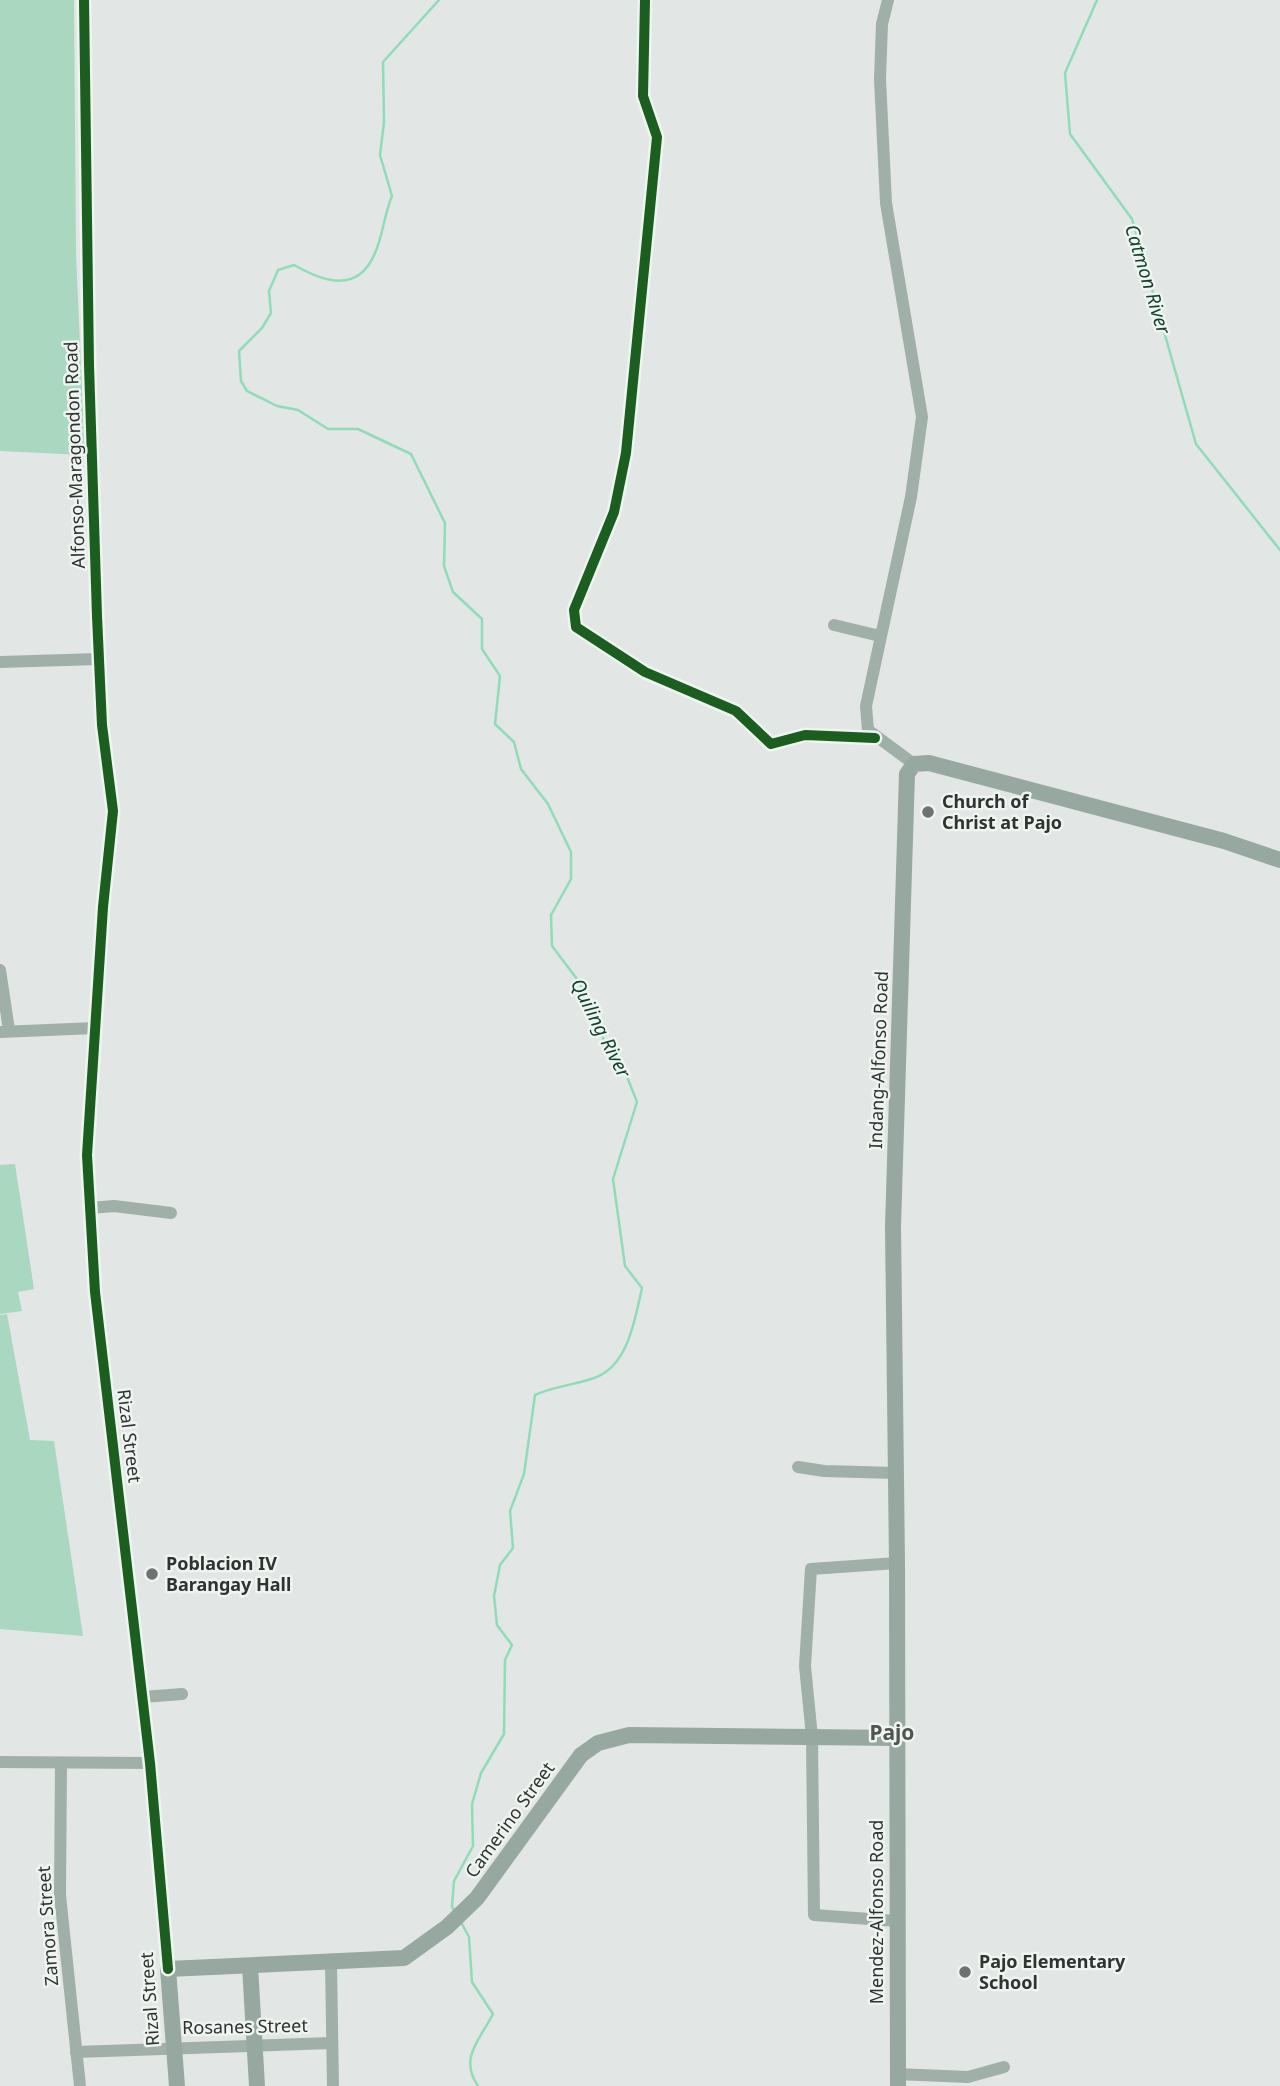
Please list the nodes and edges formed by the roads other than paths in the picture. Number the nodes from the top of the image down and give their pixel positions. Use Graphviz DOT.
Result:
graph roads {
  1 [pos="85,0"];
  2 [pos="645,0"];
  3 [pos="888,0"];
  4 [pos="834,625"];
  5 [pos="880,636"];
  6 [pos="99,659"];
  7 [pos="0,662"];
  8 [pos="875,738"];
  9 [pos="915,764"];
  10 [pos="1280,860"];
  11 [pos="103,907"];
  12 [pos="0,970"];
  13 [pos="95,1028"];
  14 [pos="5,1031"];
  15 [pos="90,1208"];
  16 [pos="171,1213"];
  17 [pos="798,1467"];
  18 [pos="896,1473"];
  19 [pos="897,1563"];
  20 [pos="182,1694"];
  21 [pos="143,1697"];
  22 [pos="812,1737"];
  23 [pos="896,1738"];
  24 [pos="0,1762"];
  25 [pos="150,1763"];
  26 [pos="61,1764"];
  27 [pos="897,1921"];
  28 [pos="331,1963"];
  29 [pos="250,1966"];
  30 [pos="168,1969"];
  31 [pos="331,2043"];
  32 [pos="173,2046"];
  33 [pos="254,2047"];
  34 [pos="76,2052"];
  35 [pos="1004,2067"];
  36 [pos="897,2080"];
  37 [pos="80,2086"];
  38 [pos="177,2086"];
  39 [pos="257,2086"];
  40 [pos="333,2086"];
  1 -- 6 [label="street, Alfonso-Maragondon Road"];
  2 -- 8 [label="street"];
  3 -- 5 [label="street"];
  4 -- 5 [label="street"];
  5 -- 8 [label="street"];
  6 -- 7 [label="street"];
  6 -- 11 [label="street, Alfonso-Maragondon Road"];
  8 -- 9 [label="street"];
  9 -- 10 [label="main road"];
  9 -- 18 [label="main road, Indang-Alfonso Road"];
  11 -- 13 [label="street, Rizal Street"];
  12 -- 14 [label="street"];
  13 -- 14 [label="street"];
  13 -- 15 [label="street, Rizal Street"];
  15 -- 16 [label="street"];
  15 -- 21 [label="street, Rizal Street"];
  17 -- 18 [label="street"];
  18 -- 19 [label="main road, Indang-Alfonso Road"];
  19 -- 22 [label="street"];
  19 -- 23 [label="main road, Indang-Alfonso Road"];
  20 -- 21 [label="street"];
  21 -- 25 [label="street, Rizal Street"];
  22 -- 23 [label="main road, Camerino Street"];
  22 -- 27 [label="street"];
  22 -- 28 [label="main road, Camerino Street"];
  23 -- 27 [label="main road, Mendez-Alfonso Road"];
  24 -- 26 [label="street"];
  25 -- 26 [label="street"];
  25 -- 30 [label="street, Rizal Street"];
  26 -- 34 [label="street, Zamora Street"];
  27 -- 36 [label="main road, Mendez-Alfonso Road"];
  28 -- 29 [label="main road, Camerino Street"];
  28 -- 31 [label="street"];
  29 -- 30 [label="main road, Camerino Street"];
  29 -- 33 [label="main road"];
  30 -- 32 [label="main road, Rizal Street"];
  31 -- 33 [label="street, Rosanes Street"];
  31 -- 40 [label="street"];
  32 -- 33 [label="street, Rosanes Street"];
  32 -- 34 [label="street, Rosanes Street"];
  32 -- 38 [label="main road, Rizal Street"];
  33 -- 39 [label="main road"];
  34 -- 37 [label="street, Zamora Street"];
  35 -- 36 [label="street"];
}
